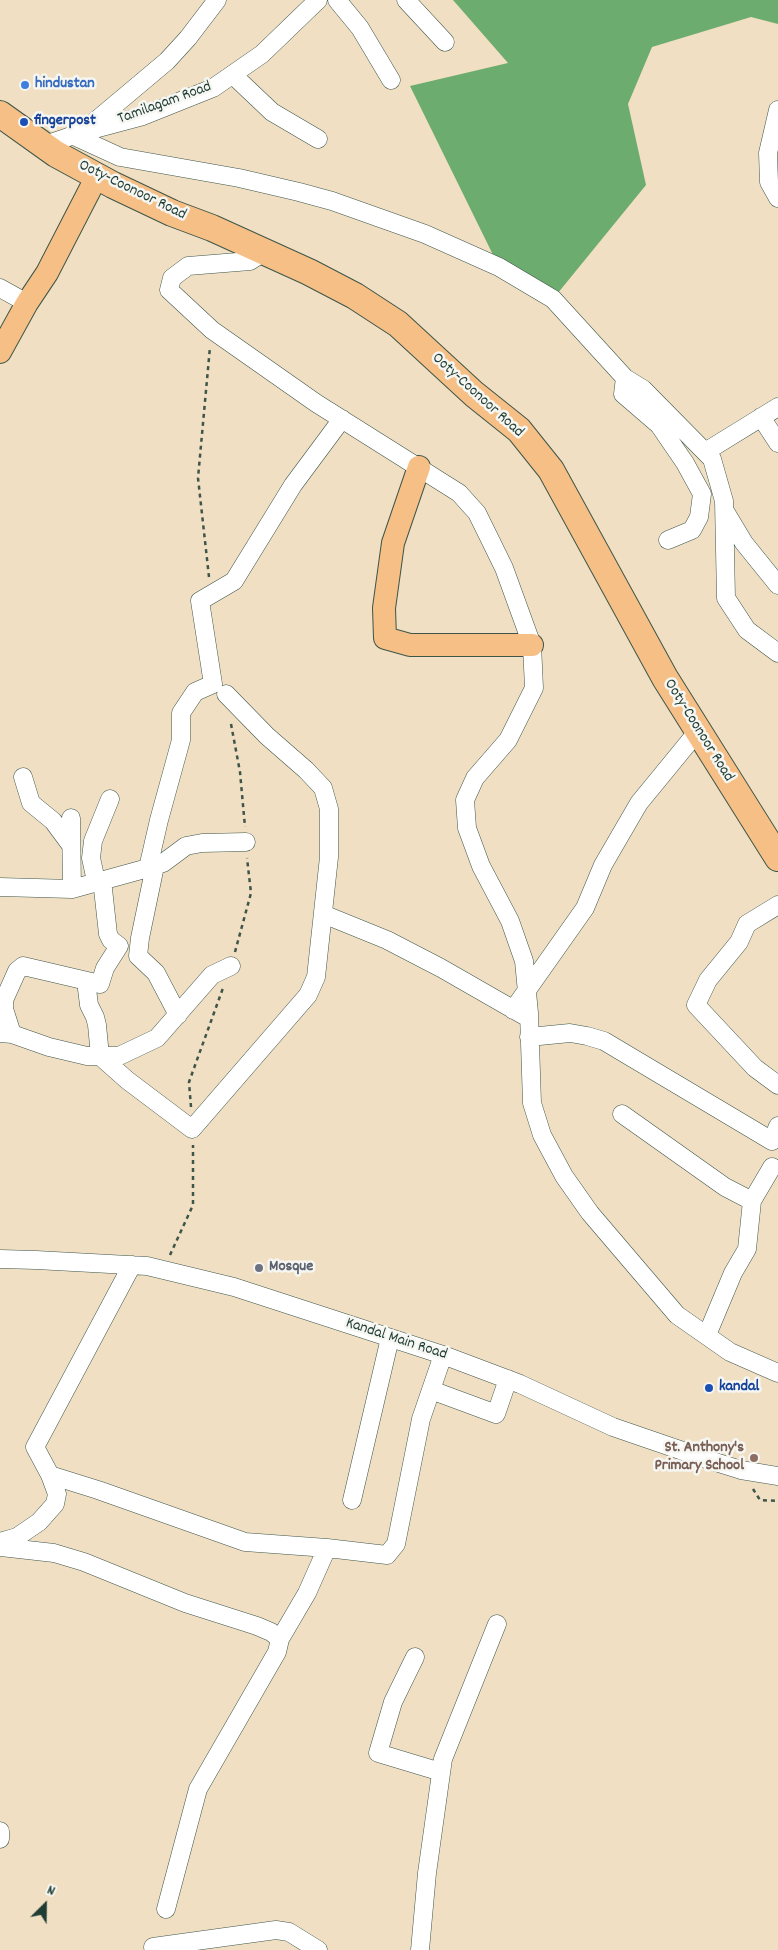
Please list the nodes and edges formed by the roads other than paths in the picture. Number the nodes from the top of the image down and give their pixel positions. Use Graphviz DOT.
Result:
graph roads {
  1 [pos="218,0"];
  2 [pos="318,0"];
  3 [pos="337,0"];
  4 [pos="406,0"];
  5 [pos="445,42"];
  6 [pos="233,74"];
  7 [pos="392,80"];
  8 [pos="778,110"];
  9 [pos="0,116"];
  10 [pos="77,134"];
  11 [pos="318,139"];
  12 [pos="44,145"];
  13 [pos="97,176"];
  14 [pos="778,198"];
  15 [pos="264,252"];
  16 [pos="0,288"];
  17 [pos="27,303"];
  18 [pos="0,352"];
  19 [pos="625,378"];
  20 [pos="778,407"];
  21 [pos="761,417"];
  22 [pos="342,419"];
  23 [pos="778,443"];
  24 [pos="705,452"];
  25 [pos="419,467"];
  26 [pos="724,510"];
  27 [pos="668,540"];
  28 [pos="778,585"];
  29 [pos="532,645"];
  30 [pos="778,653"];
  31 [pos="226,694"];
  32 [pos="698,731"];
  33 [pos="23,777"];
  34 [pos="110,799"];
  35 [pos="71,818"];
  36 [pos="246,842"];
  37 [pos="70,844"];
  38 [pos="778,858"];
  39 [pos="152,867"];
  40 [pos="99,881"];
  41 [pos="0,888"];
  42 [pos="72,888"];
  43 [pos="778,904"];
  44 [pos="323,914"];
  45 [pos="230,966"];
  46 [pos="86,981"];
  47 [pos="527,992"];
  48 [pos="513,1010"];
  49 [pos="178,1015"];
  50 [pos="529,1019"];
  51 [pos="6,1033"];
  52 [pos="529,1037"];
  53 [pos="100,1056"];
  54 [pos="778,1085"];
  55 [pos="622,1114"];
  56 [pos="778,1126"];
  57 [pos="772,1167"];
  58 [pos="752,1201"];
  59 [pos="0,1260"];
  60 [pos="132,1265"];
  61 [pos="706,1335"];
  62 [pos="390,1338"];
  63 [pos="443,1355"];
  64 [pos="778,1373"];
  65 [pos="508,1379"];
  66 [pos="431,1390"];
  67 [pos="50,1475"];
  68 [pos="778,1476"];
  69 [pos="352,1500"];
  70 [pos="0,1542"];
  71 [pos="0,1546"];
  72 [pos="327,1548"];
  73 [pos="497,1624"];
  74 [pos="280,1639"];
  75 [pos="415,1657"];
  76 [pos="440,1772"];
  77 [pos="0,1831"];
  78 [pos="0,1837"];
  79 [pos="166,1910"];
  80 [pos="154,1947"];
  81 [pos="318,1950"];
  82 [pos="420,1950"];
  1 -- 10 [label="street"];
  2 -- 6 [label="street, Tamilagam Road"];
  3 -- 7 [label="street"];
  4 -- 5 [label="street"];
  6 -- 10 [label="street, Tamilagam Road"];
  6 -- 11 [label="street"];
  8 -- 14 [label="street"];
  9 -- 12 [label="highway, Ooty-Coonoor Road"];
  10 -- 12 [label="street, Tamilagam Road"];
  10 -- 19 [label="street"];
  12 -- 13 [label="highway, Ooty-Coonoor Road"];
  13 -- 15 [label="highway, Ooty-Coonoor Road"];
  13 -- 17 [label="main road"];
  15 -- 22 [label="street"];
  15 -- 32 [label="highway, Ooty-Coonoor Road"];
  16 -- 17 [label="street"];
  17 -- 18 [label="main road"];
  19 -- 24 [label="street"];
  19 -- 27 [label="street"];
  20 -- 21 [label="street"];
  21 -- 23 [label="street"];
  21 -- 24 [label="street"];
  22 -- 25 [label="street"];
  22 -- 39 [label="street"];
  24 -- 26 [label="street"];
  25 -- 29 [label="street"];
  25 -- 29 [label="main road"];
  26 -- 28 [label="street"];
  26 -- 30 [label="street"];
  29 -- 47 [label="street"];
  31 -- 44 [label="street"];
  32 -- 38 [label="highway, Ooty-Coonoor Road"];
  32 -- 47 [label="street"];
  33 -- 37 [label="street"];
  34 -- 40 [label="street"];
  35 -- 37 [label="street"];
  36 -- 39 [label="street"];
  37 -- 42 [label="street"];
  39 -- 40 [label="street"];
  39 -- 49 [label="street"];
  40 -- 42 [label="street"];
  40 -- 46 [label="street"];
  41 -- 42 [label="street"];
  43 -- 54 [label="street"];
  44 -- 48 [label="street"];
  44 -- 53 [label="street"];
  45 -- 49 [label="street"];
  46 -- 51 [label="street"];
  46 -- 53 [label="street"];
  47 -- 48 [label="street"];
  47 -- 50 [label="street"];
  48 -- 50 [label="street"];
  49 -- 53 [label="street"];
  50 -- 52 [label="street"];
  51 -- 53 [label="street"];
  52 -- 56 [label="street"];
  52 -- 61 [label="street"];
  55 -- 58 [label="street"];
  57 -- 58 [label="street"];
  58 -- 61 [label="street"];
  59 -- 60 [label="street, Kandal Main Road"];
  60 -- 62 [label="street, Kandal Main Road"];
  60 -- 67 [label="street"];
  61 -- 64 [label="street"];
  62 -- 63 [label="street, Kandal Main Road"];
  62 -- 69 [label="street"];
  63 -- 65 [label="street, Kandal Main Road"];
  63 -- 66 [label="street"];
  65 -- 66 [label="street"];
  65 -- 68 [label="street, Kandal Main Road"];
  66 -- 72 [label="street"];
  67 -- 70 [label="street"];
  67 -- 72 [label="street"];
  71 -- 74 [label="street"];
  72 -- 74 [label="street"];
  73 -- 76 [label="street"];
  74 -- 79 [label="street"];
  75 -- 76 [label="street"];
  76 -- 82 [label="street"];
  77 -- 78 [label="street"];
  80 -- 81 [label="street"];
}
